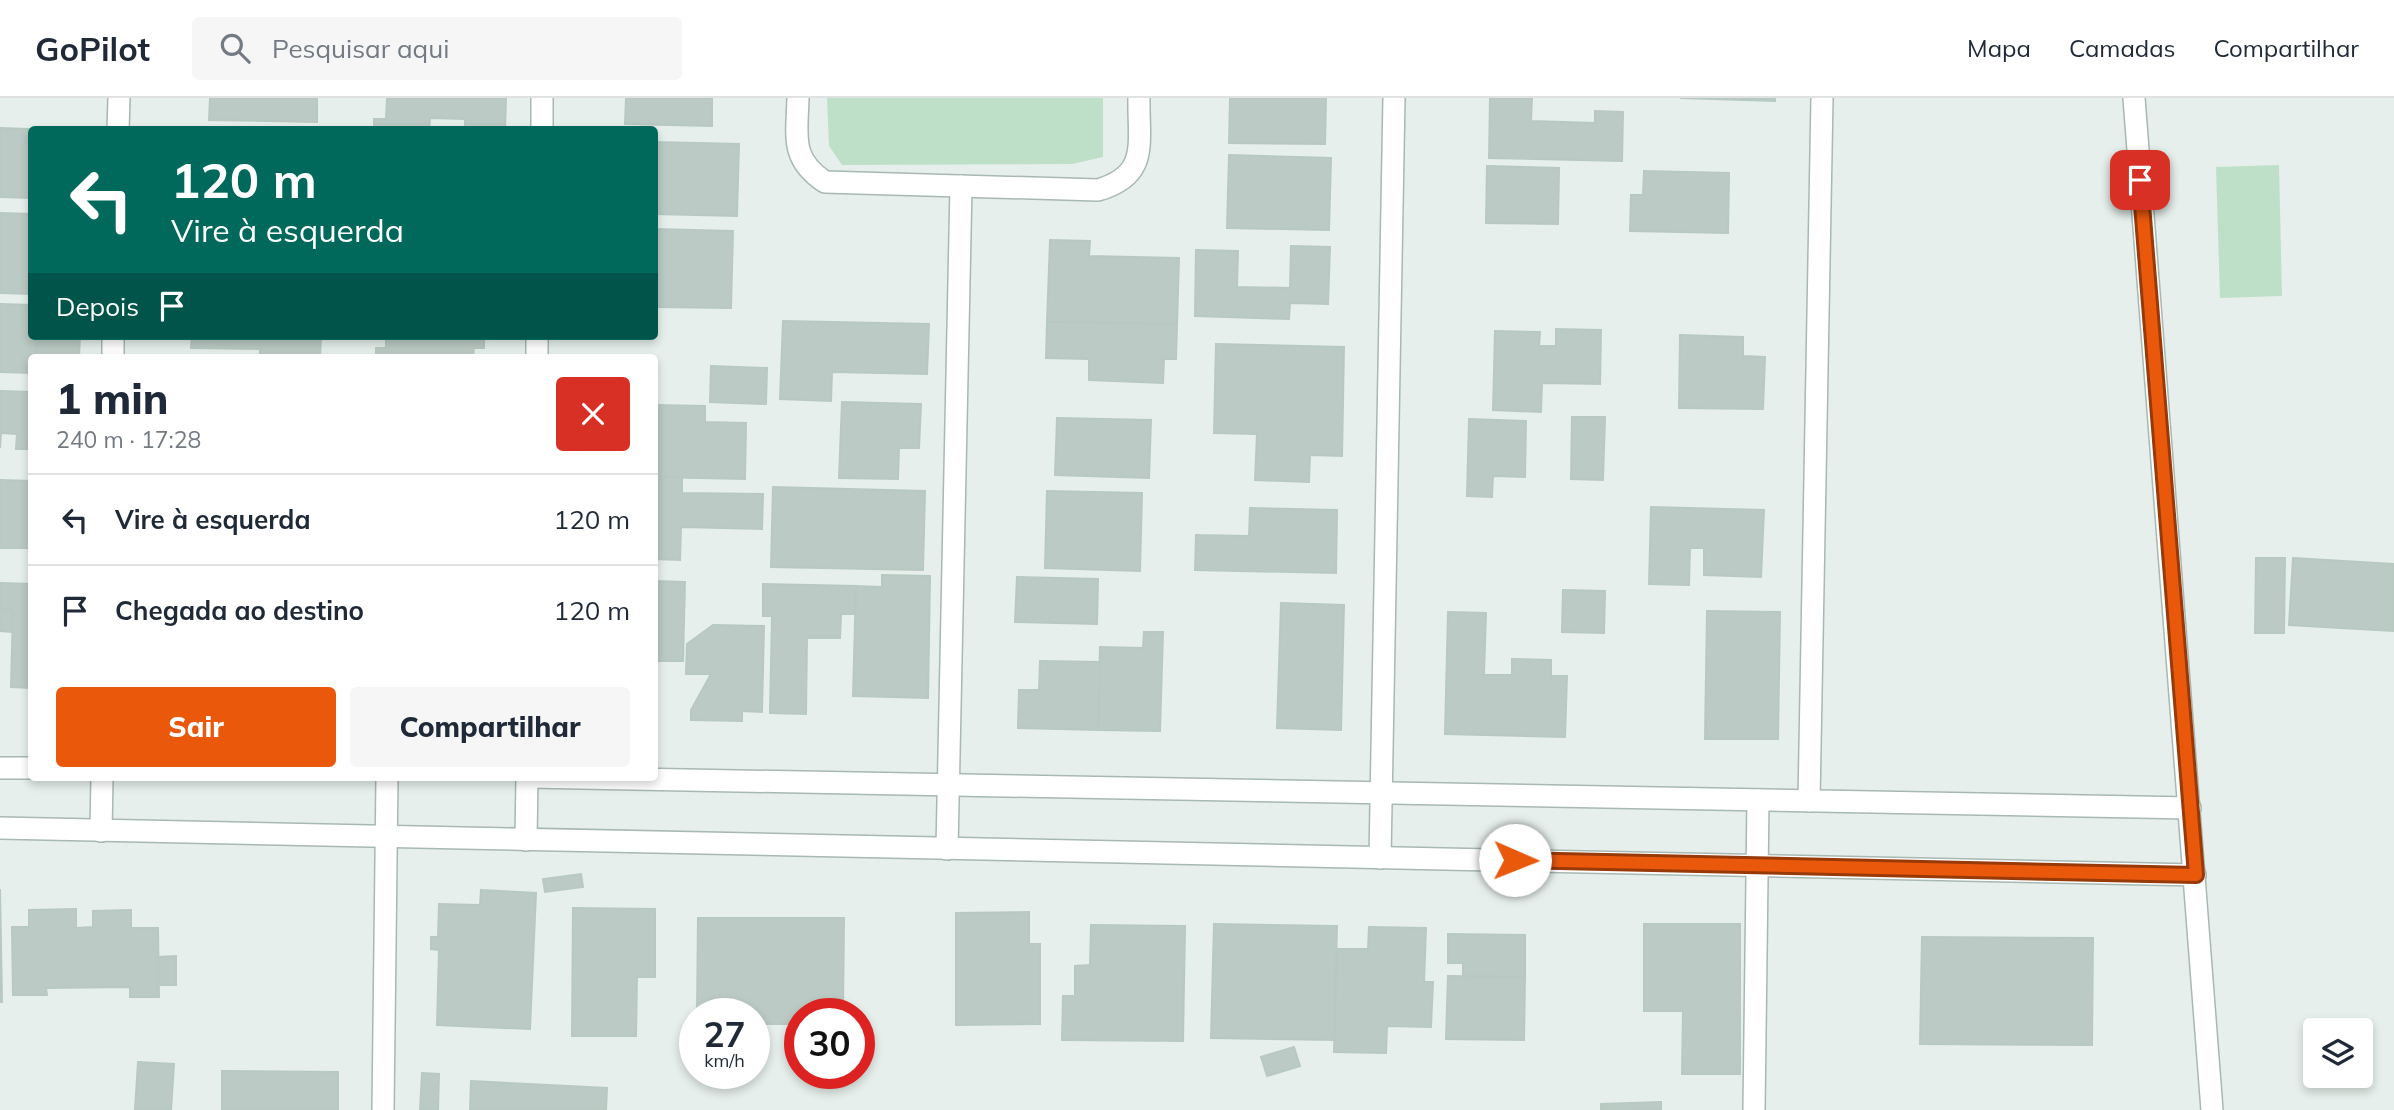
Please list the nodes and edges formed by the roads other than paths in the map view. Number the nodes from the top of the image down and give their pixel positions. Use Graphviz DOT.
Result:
graph roads {
  1 [pos="119,98"];
  2 [pos="542,98"];
  3 [pos="798,98"];
  4 [pos="1139,98"];
  5 [pos="1394,98"];
  6 [pos="1822,98"];
  7 [pos="2134,98"];
  8 [pos="118,126"];
  9 [pos="541,126"];
  10 [pos="961,186"];
  11 [pos="0,768"];
  12 [pos="28,768"];
  13 [pos="658,779"];
  14 [pos="102,781"];
  15 [pos="387,781"];
  16 [pos="528,781"];
  17 [pos="948,785"];
  18 [pos="1380,793"];
  19 [pos="1758,800"];
  20 [pos="1809,801"];
  21 [pos="2190,808"];
  22 [pos="0,828"];
  23 [pos="101,831"];
  24 [pos="387,837"];
  25 [pos="526,840"];
  26 [pos="947,849"];
  27 [pos="1380,858"];
  28 [pos="1758,865"];
  29 [pos="2196,875"];
  30 [pos="383,1110"];
  31 [pos="1754,1110"];
  32 [pos="2212,1110"];
  1 -- 8 [label="street"];
  2 -- 9 [label="street"];
  3 -- 10 [label="street"];
  4 -- 10 [label="street"];
  5 -- 18 [label="street"];
  6 -- 20 [label="street"];
  7 -- 21 [label="street"];
  10 -- 17 [label="street"];
  11 -- 12 [label="street"];
  13 -- 17 [label="street"];
  14 -- 23 [label="street"];
  15 -- 24 [label="street"];
  16 -- 25 [label="street"];
  17 -- 18 [label="street"];
  17 -- 26 [label="street"];
  18 -- 19 [label="street"];
  18 -- 27 [label="street"];
  19 -- 20 [label="street"];
  19 -- 28 [label="street"];
  20 -- 21 [label="street"];
  21 -- 29 [label="street"];
  22 -- 23 [label="street"];
  23 -- 24 [label="street"];
  24 -- 25 [label="street"];
  24 -- 30 [label="street"];
  25 -- 26 [label="street"];
  26 -- 27 [label="street"];
  27 -- 28 [label="street"];
  28 -- 29 [label="street"];
  28 -- 31 [label="street"];
  29 -- 32 [label="street"];
}
